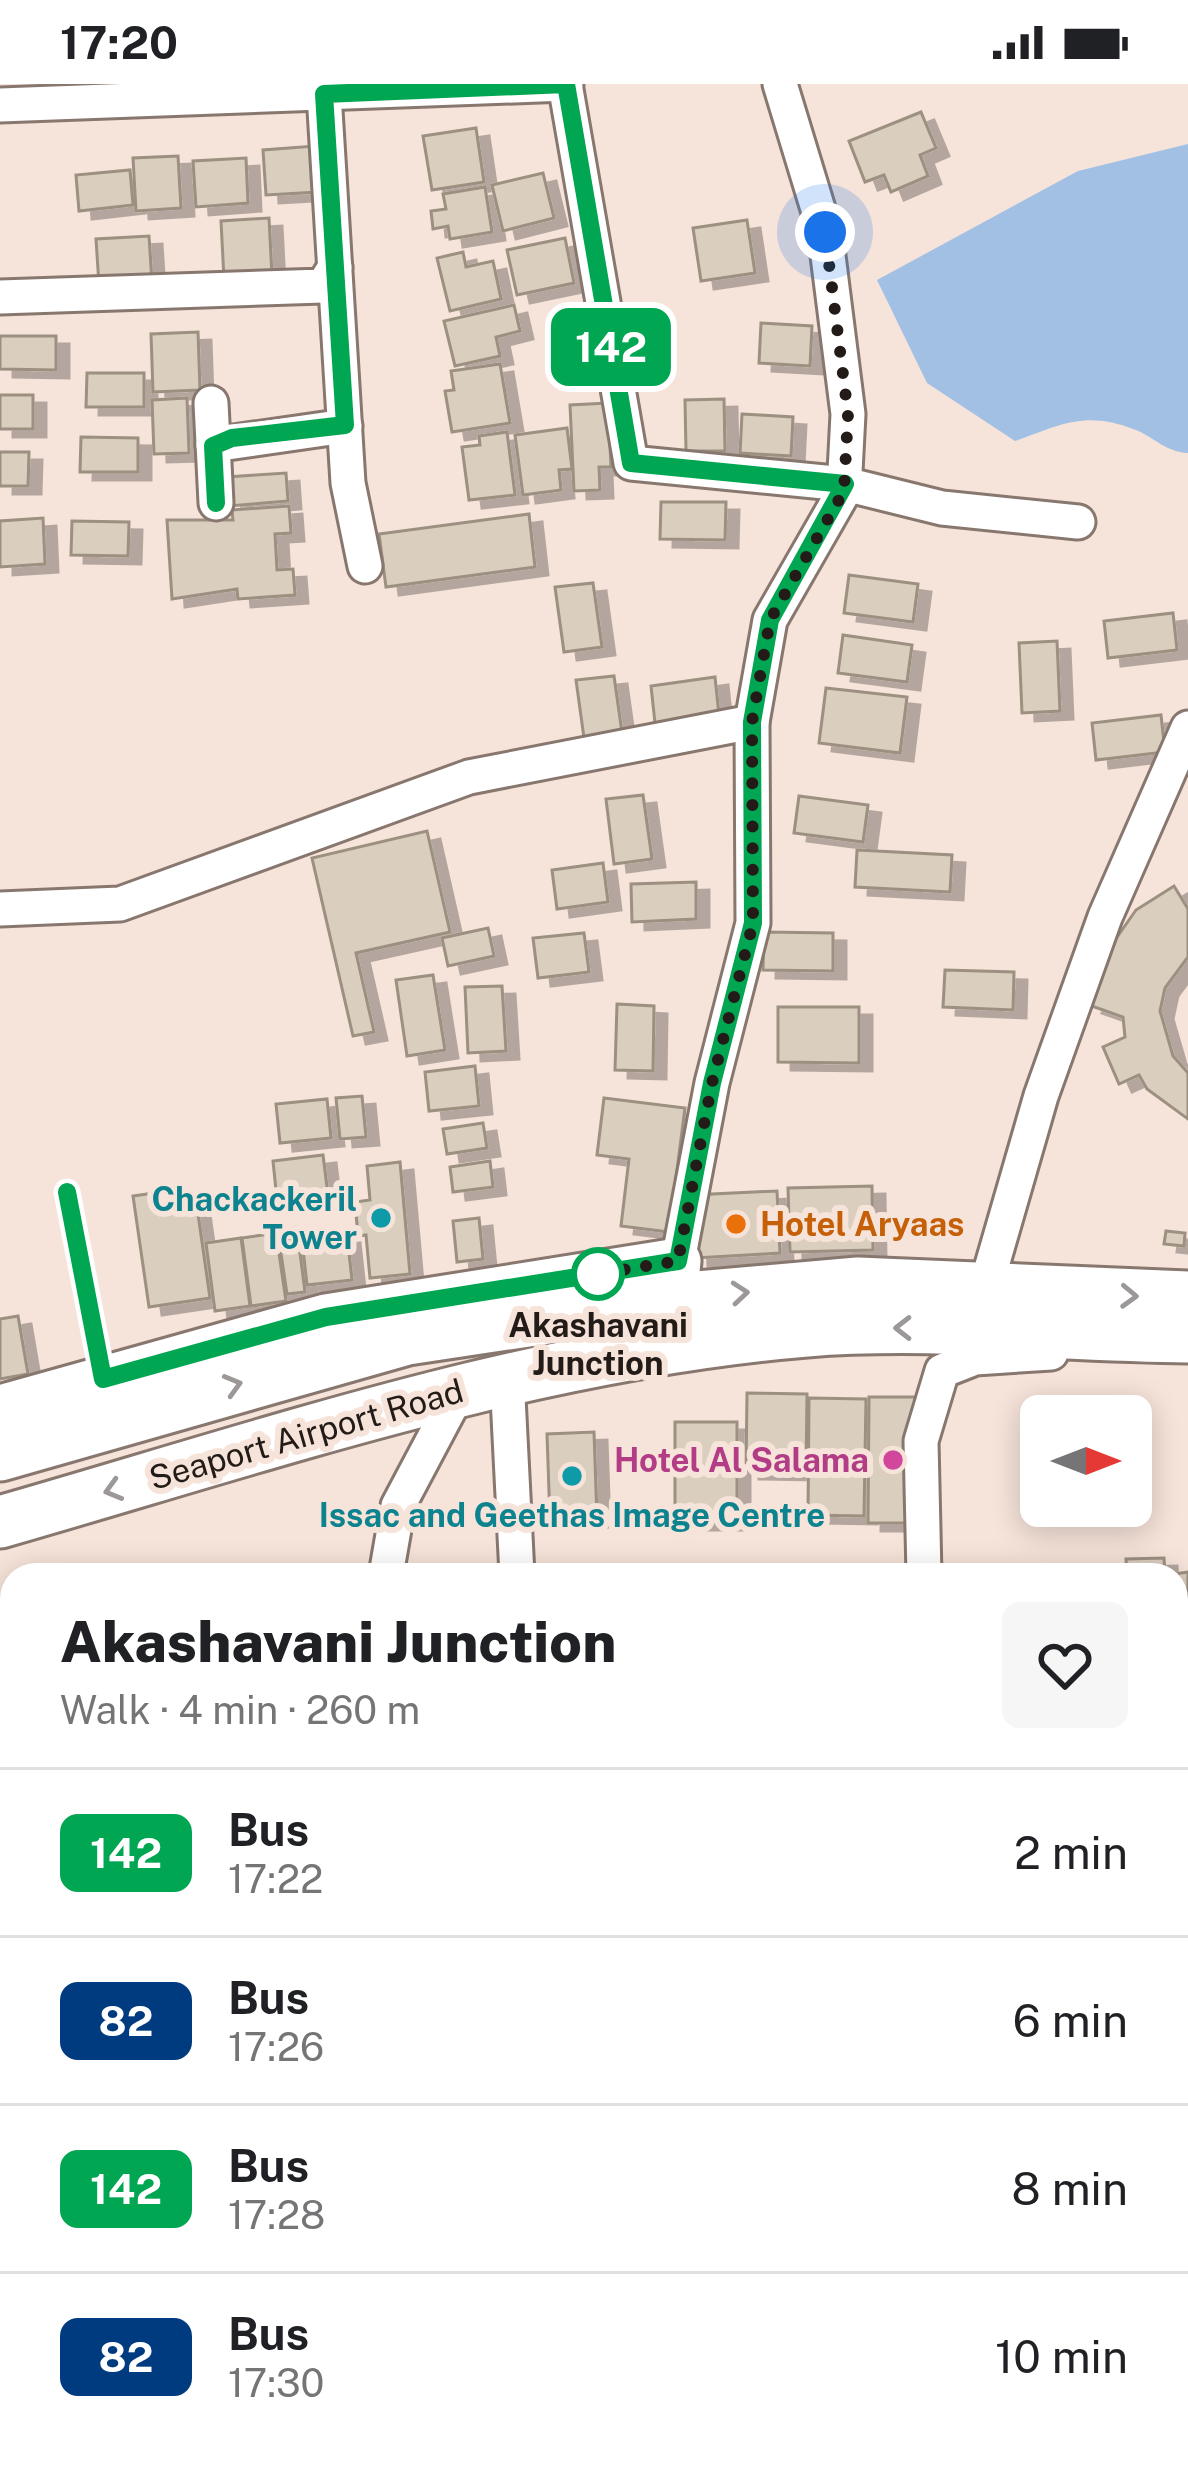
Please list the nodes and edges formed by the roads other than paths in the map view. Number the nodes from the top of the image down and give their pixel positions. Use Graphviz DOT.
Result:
graph roads {
  1 [pos="566,84"];
  2 [pos="780,84"];
  3 [pos="324,94"];
  4 [pos="0,105"];
  5 [pos="335,267"];
  6 [pos="0,297"];
  7 [pos="211,403"];
  8 [pos="345,425"];
  9 [pos="213,446"];
  10 [pos="845,484"];
  11 [pos="216,503"];
  12 [pos="1078,522"];
  13 [pos="365,566"];
  14 [pos="752,722"];
  15 [pos="1188,728"];
  16 [pos="0,909"];
  17 [pos="67,1192"];
  18 [pos="676,1280"];
  19 [pos="1188,1298"];
  20 [pos="980,1307"];
  21 [pos="1117,1336"];
  22 [pos="1188,1337"];
  23 [pos="103,1379"];
  24 [pos="483,1384"];
  25 [pos="0,1408"];
  26 [pos="0,1455"];
  27 [pos="0,1522"];
  28 [pos="388,1563"];
  29 [pos="515,1563"];
  30 [pos="924,1563"];
  1 -- 3 [label="street"];
  1 -- 10 [label="street"];
  2 -- 10 [label="street"];
  3 -- 4 [label="street"];
  3 -- 5 [label="street"];
  5 -- 6 [label="street"];
  5 -- 8 [label="street"];
  7 -- 9 [label="street"];
  8 -- 9 [label="street"];
  8 -- 13 [label="street"];
  9 -- 11 [label="street"];
  10 -- 12 [label="street"];
  10 -- 14 [label="street"];
  14 -- 16 [label="street"];
  14 -- 18 [label="street"];
  15 -- 20 [label="street"];
  17 -- 23 [label="lane"];
  18 -- 20 [label="main road, Seaport Airport Road, one-way"];
  18 -- 23 [label="street"];
  26 -- 18 [label="main road, Seaport Airport Road, one-way"];
  20 -- 19 [label="main road, Seaport Airport Road, one-way"];
  20 -- 21 [label="main road, Seaport Airport Road"];
  20 -- 24 [label="main road, Seaport Airport Road, one-way"];
  21 -- 22 [label="main road, Seaport Airport Road"];
  21 -- 30 [label="street"];
  23 -- 25 [label="street"];
  24 -- 27 [label="main road, Seaport Airport Road, one-way"];
  24 -- 28 [label="street"];
  24 -- 29 [label="street"];
}
